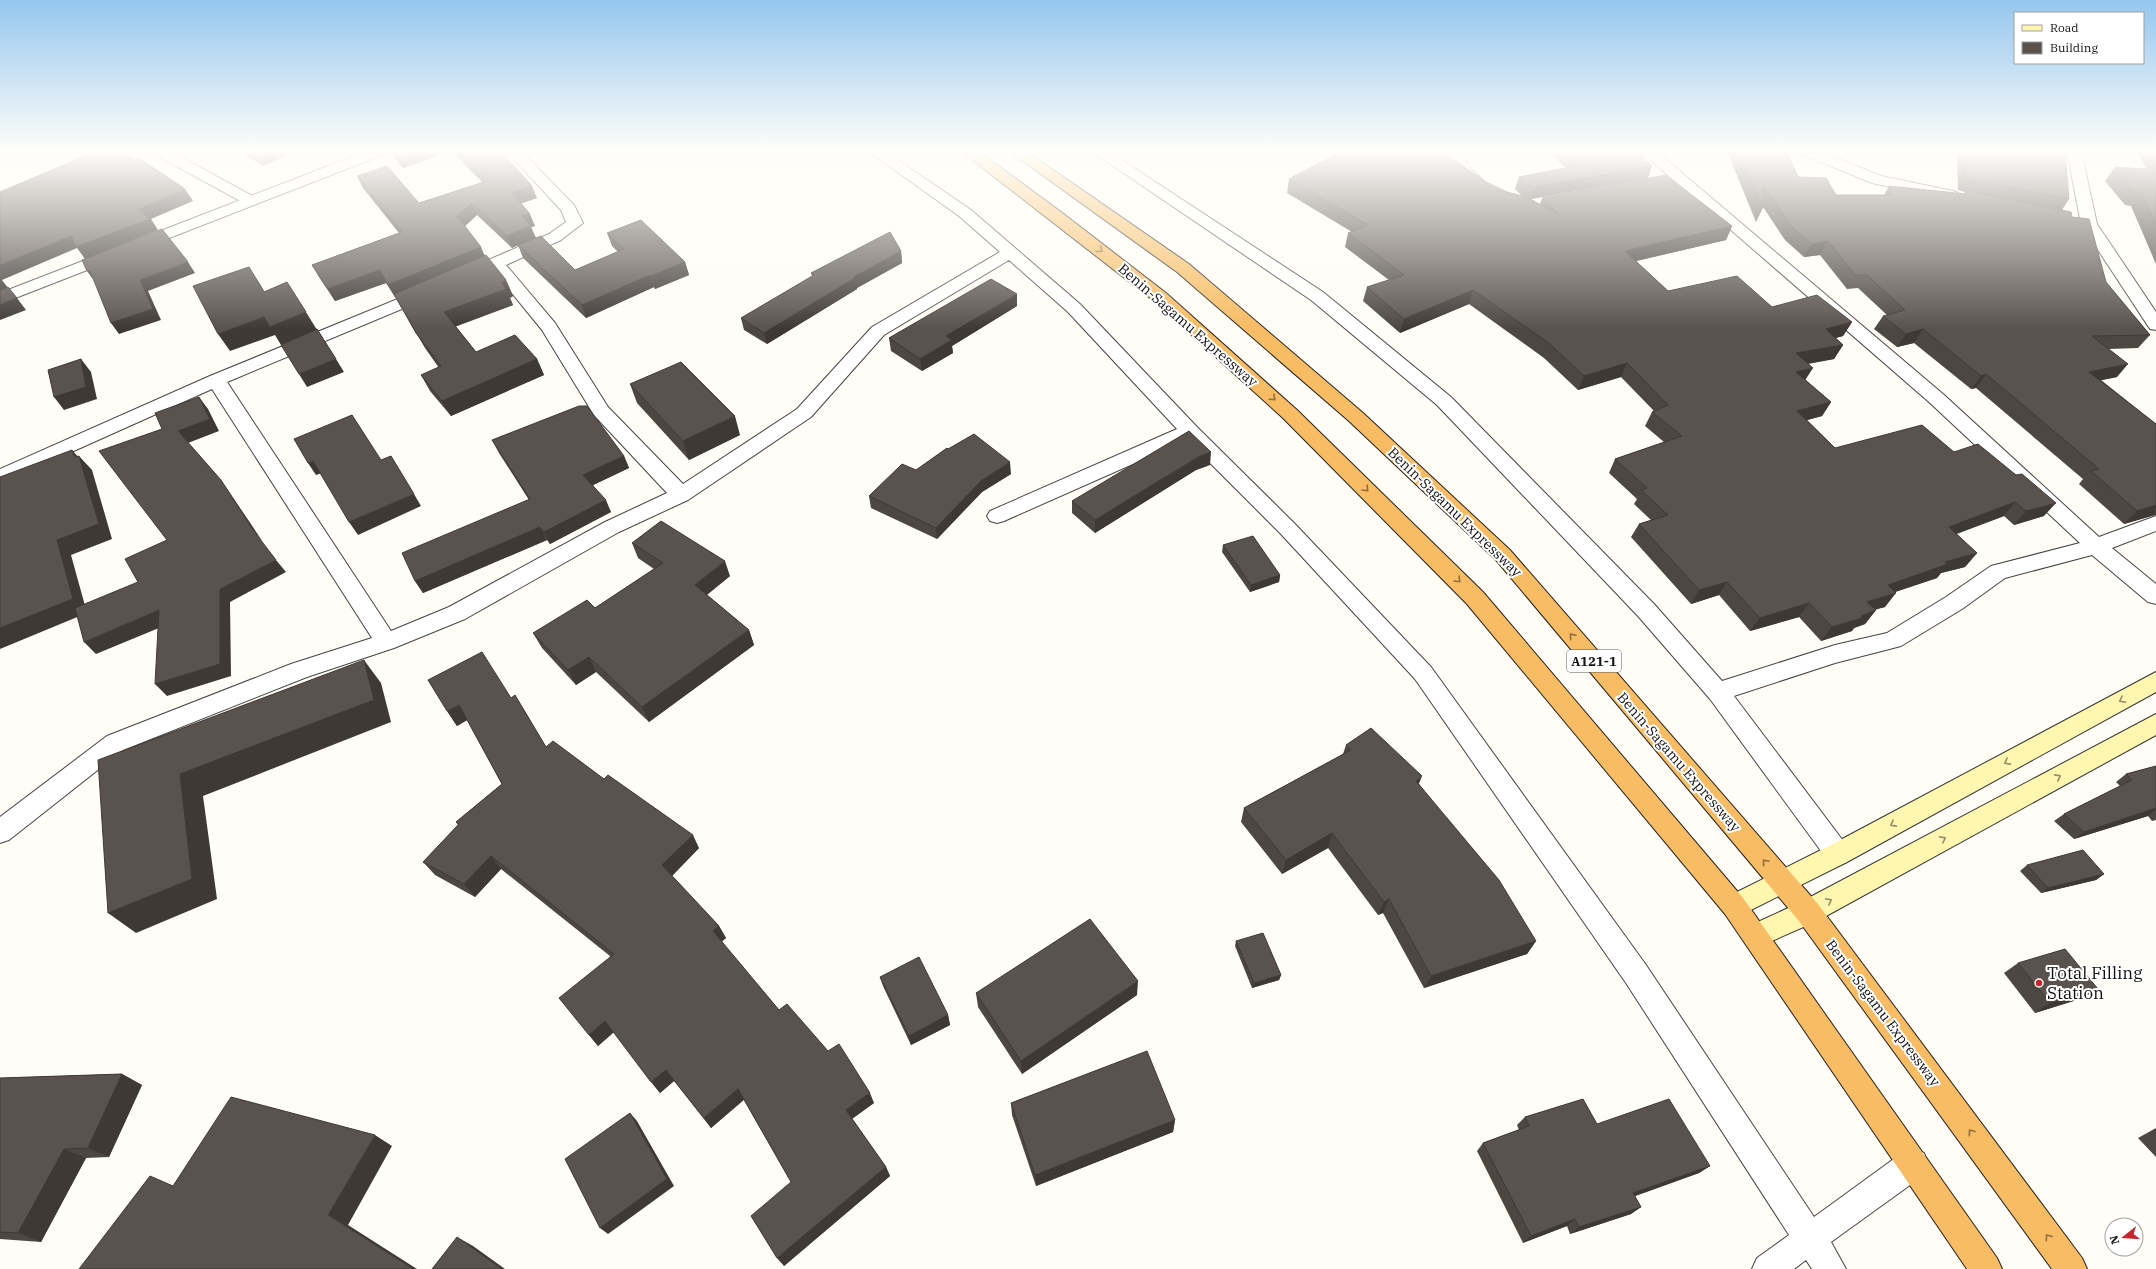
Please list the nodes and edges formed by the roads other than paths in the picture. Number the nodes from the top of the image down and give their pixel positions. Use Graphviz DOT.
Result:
graph roads {
  1 [pos="227,210"];
  2 [pos="569,210"];
  3 [pos="961,210"];
  4 [pos="1049,210"];
  5 [pos="1101,210"];
  6 [pos="1187,210"];
  7 [pos="1706,210"];
  8 [pos="2080,210"];
  9 [pos="1009,253"];
  10 [pos="496,263"];
  11 [pos="0,299"];
  12 [pos="2156,325"];
  13 [pos="216,380"];
  14 [pos="1190,431"];
  15 [pos="0,477"];
  16 [pos="681,496"];
  17 [pos="997,516"];
  18 [pos="2156,523"];
  19 [pos="2096,546"];
  20 [pos="2156,596"];
  21 [pos="386,642"];
  22 [pos="2156,681"];
  23 [pos="1718,692"];
  24 [pos="2156,724"];
  25 [pos="0,832"];
  26 [pos="1838,854"];
  27 [pos="1782,881"];
  28 [pos="1734,906"];
  29 [pos="1808,912"];
  30 [pos="1756,936"];
  31 [pos="1913,1164"];
  32 [pos="1810,1239"];
  33 [pos="1768,1269"];
  34 [pos="1830,1269"];
  35 [pos="1986,1269"];
  36 [pos="2071,1269"];
  1 -- 11 [label="street"];
  2 -- 10 [label="street"];
  3 -- 9 [label="street"];
  4 -- 28 [label="highway, Benin-Sagamu Expressway, one-way"];
  27 -- 5 [label="highway, Benin-Sagamu Expressway / A121-1, one-way"];
  6 -- 23 [label="street"];
  7 -- 19 [label="street"];
  8 -- 12 [label="street"];
  9 -- 14 [label="street"];
  9 -- 16 [label="street"];
  10 -- 13 [label="street"];
  10 -- 16 [label="street"];
  13 -- 15 [label="street"];
  13 -- 21 [label="street"];
  14 -- 17 [label="street"];
  14 -- 32 [label="street"];
  16 -- 21 [label="street"];
  18 -- 19 [label="street"];
  19 -- 20 [label="street"];
  19 -- 23 [label="street"];
  21 -- 25 [label="street"];
  22 -- 26 [label="main road, one-way"];
  23 -- 26 [label="street"];
  29 -- 24 [label="main road, one-way"];
  26 -- 27 [label="main road"];
  27 -- 28 [label="main road"];
  27 -- 29 [label="highway, Benin-Sagamu Expressway / A121-1"];
  28 -- 30 [label="highway, Benin-Sagamu Expressway"];
  29 -- 30 [label="main road"];
  36 -- 29 [label="highway, Benin-Sagamu Expressway / A121-1, one-way"];
  30 -- 31 [label="highway, Benin-Sagamu Expressway"];
  31 -- 32 [label="street"];
  31 -- 35 [label="highway, Benin-Sagamu Expressway"];
  32 -- 33 [label="street"];
  32 -- 34 [label="street"];
}
